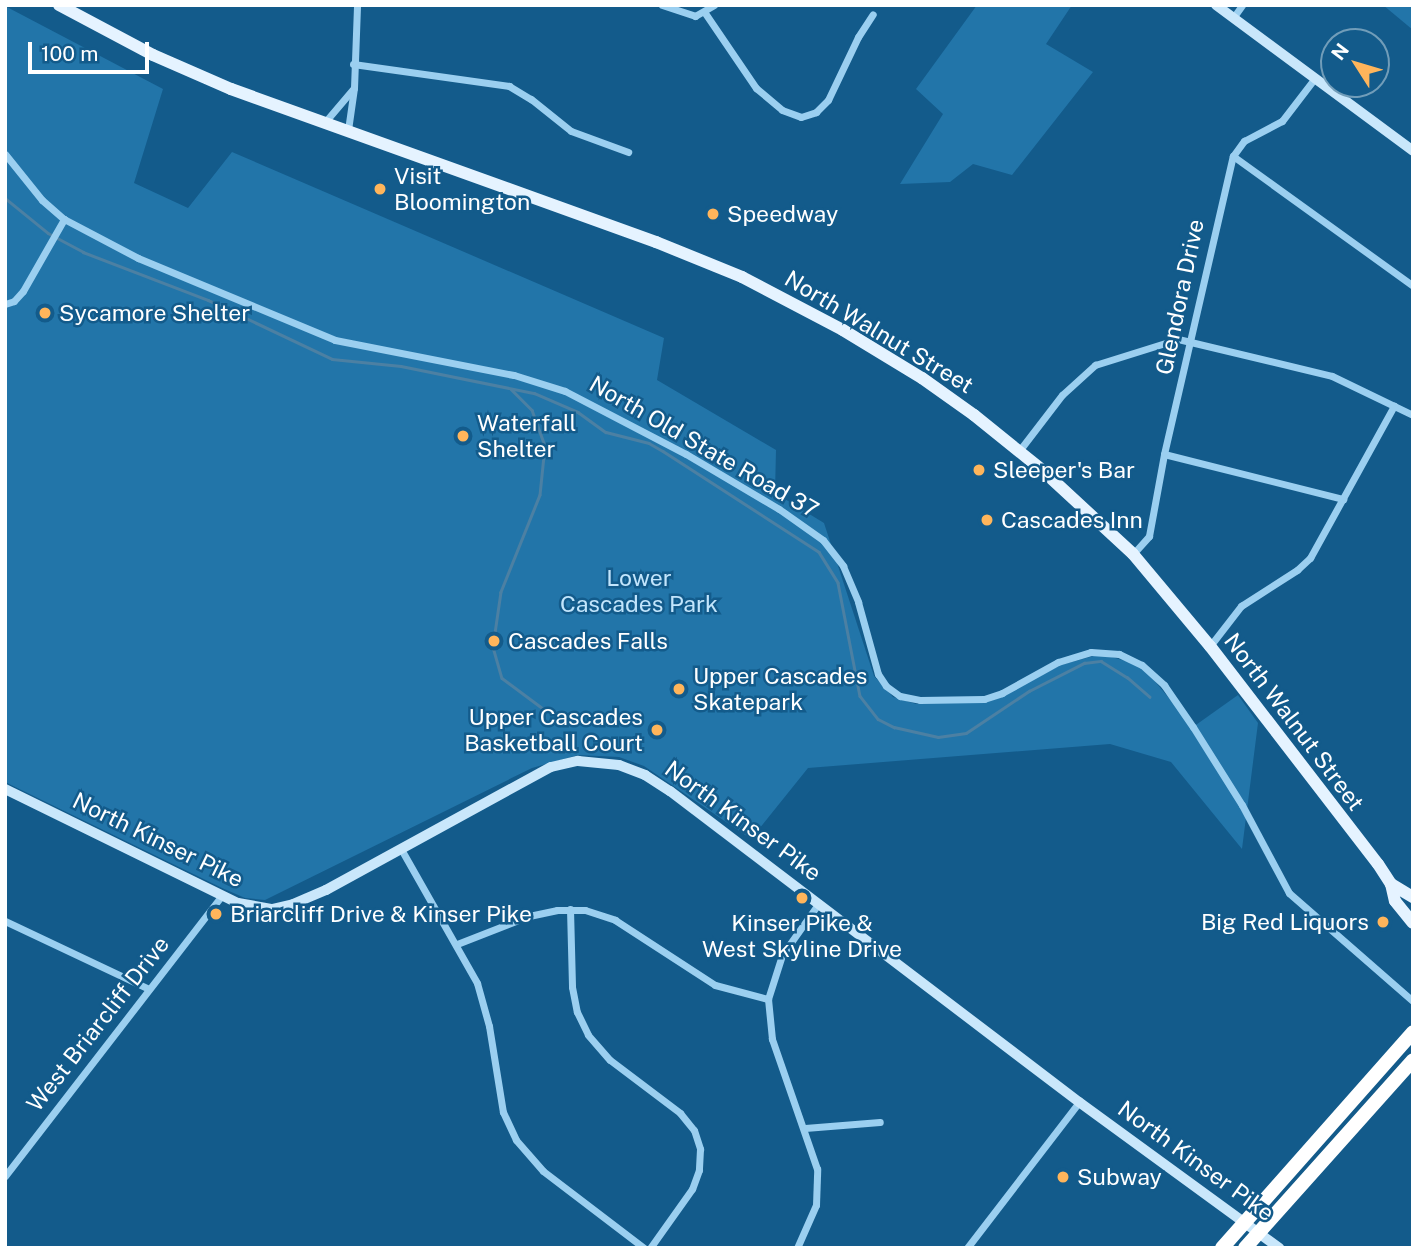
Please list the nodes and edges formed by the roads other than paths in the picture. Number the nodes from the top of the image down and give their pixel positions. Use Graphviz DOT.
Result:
graph roads {
  1 [pos="59,5"];
  2 [pos="357,5"];
  3 [pos="662,5"];
  4 [pos="714,5"];
  5 [pos="1216,5"];
  6 [pos="1242,5"];
  7 [pos="705,13"];
  8 [pos="873,14"];
  9 [pos="1233,18"];
  10 [pos="353,64"];
  11 [pos="1315,78"];
  12 [pos="354,88"];
  13 [pos="325,122"];
  14 [pos="348,130"];
  15 [pos="1413,151"];
  16 [pos="628,152"];
  17 [pos="5,154"];
  18 [pos="1233,156"];
  19 [pos="64,219"];
  20 [pos="1413,286"];
  21 [pos="5,304"];
  22 [pos="1191,342"];
  23 [pos="1394,406"];
  24 [pos="1413,415"];
  25 [pos="1019,451"];
  26 [pos="1164,454"];
  27 [pos="1343,499"];
  28 [pos="1133,554"];
  29 [pos="1210,646"];
  30 [pos="5,789"];
  31 [pos="401,849"];
  32 [pos="1391,884"];
  33 [pos="222,895"];
  34 [pos="1413,897"];
  35 [pos="819,903"];
  36 [pos="570,909"];
  37 [pos="5,921"];
  38 [pos="1413,923"];
  39 [pos="457,944"];
  40 [pos="149,989"];
  41 [pos="768,999"];
  42 [pos="1413,1001"];
  43 [pos="1413,1032"];
  44 [pos="1413,1060"];
  45 [pos="1079,1102"];
  46 [pos="880,1122"];
  47 [pos="805,1128"];
  48 [pos="5,1176"];
  49 [pos="1245,1222"];
  50 [pos="1259,1231"];
  51 [pos="644,1248"];
  52 [pos="650,1248"];
  53 [pos="797,1248"];
  54 [pos="967,1248"];
  55 [pos="1222,1248"];
  56 [pos="1245,1248"];
  57 [pos="1279,1248"];
  1 -- 13 [label="main road, North Walnut Street"];
  2 -- 10 [label="street"];
  3 -- 7 [label="street"];
  4 -- 7 [label="street"];
  5 -- 9 [label="street"];
  6 -- 9 [label="street"];
  7 -- 8 [label="street"];
  9 -- 11 [label="street"];
  10 -- 12 [label="street"];
  10 -- 16 [label="street"];
  11 -- 15 [label="street"];
  11 -- 18 [label="street"];
  12 -- 13 [label="street"];
  12 -- 14 [label="street"];
  13 -- 14 [label="main road, North Walnut Street"];
  14 -- 25 [label="main road, North Walnut Street"];
  17 -- 19 [label="street, North Old State Road 37"];
  18 -- 20 [label="street"];
  18 -- 22 [label="street, Glendora Drive"];
  19 -- 21 [label="street"];
  19 -- 42 [label="street, North Old State Road 37"];
  22 -- 23 [label="street"];
  22 -- 25 [label="street"];
  22 -- 26 [label="street, Glendora Drive"];
  23 -- 24 [label="street"];
  23 -- 27 [label="street"];
  25 -- 28 [label="main road, North Walnut Street"];
  26 -- 27 [label="street"];
  26 -- 28 [label="street, Glendora Drive"];
  27 -- 29 [label="street"];
  28 -- 29 [label="main road, North Walnut Street"];
  29 -- 32 [label="main road, North Walnut Street"];
  30 -- 33 [label="street, North Kinser Pike"];
  31 -- 33 [label="street, North Kinser Pike"];
  31 -- 35 [label="street, North Kinser Pike"];
  31 -- 39 [label="street"];
  32 -- 34 [label="main road, North Walnut Street"];
  32 -- 38 [label="main road, North Walnut Street"];
  33 -- 40 [label="street, West Briarcliff Drive"];
  35 -- 41 [label="street"];
  35 -- 45 [label="street, North Kinser Pike"];
  36 -- 39 [label="street"];
  36 -- 41 [label="street"];
  36 -- 52 [label="street"];
  37 -- 40 [label="street"];
  39 -- 51 [label="street"];
  40 -- 48 [label="street, West Briarcliff Drive"];
  41 -- 47 [label="street"];
  43 -- 49 [label="highway"];
  44 -- 50 [label="highway"];
  45 -- 49 [label="street, North Kinser Pike"];
  45 -- 54 [label="street"];
  46 -- 47 [label="street"];
  47 -- 53 [label="street"];
  49 -- 50 [label="street, North Kinser Pike"];
  49 -- 55 [label="highway"];
  50 -- 56 [label="highway"];
  50 -- 57 [label="street, North Kinser Pike"];
}
